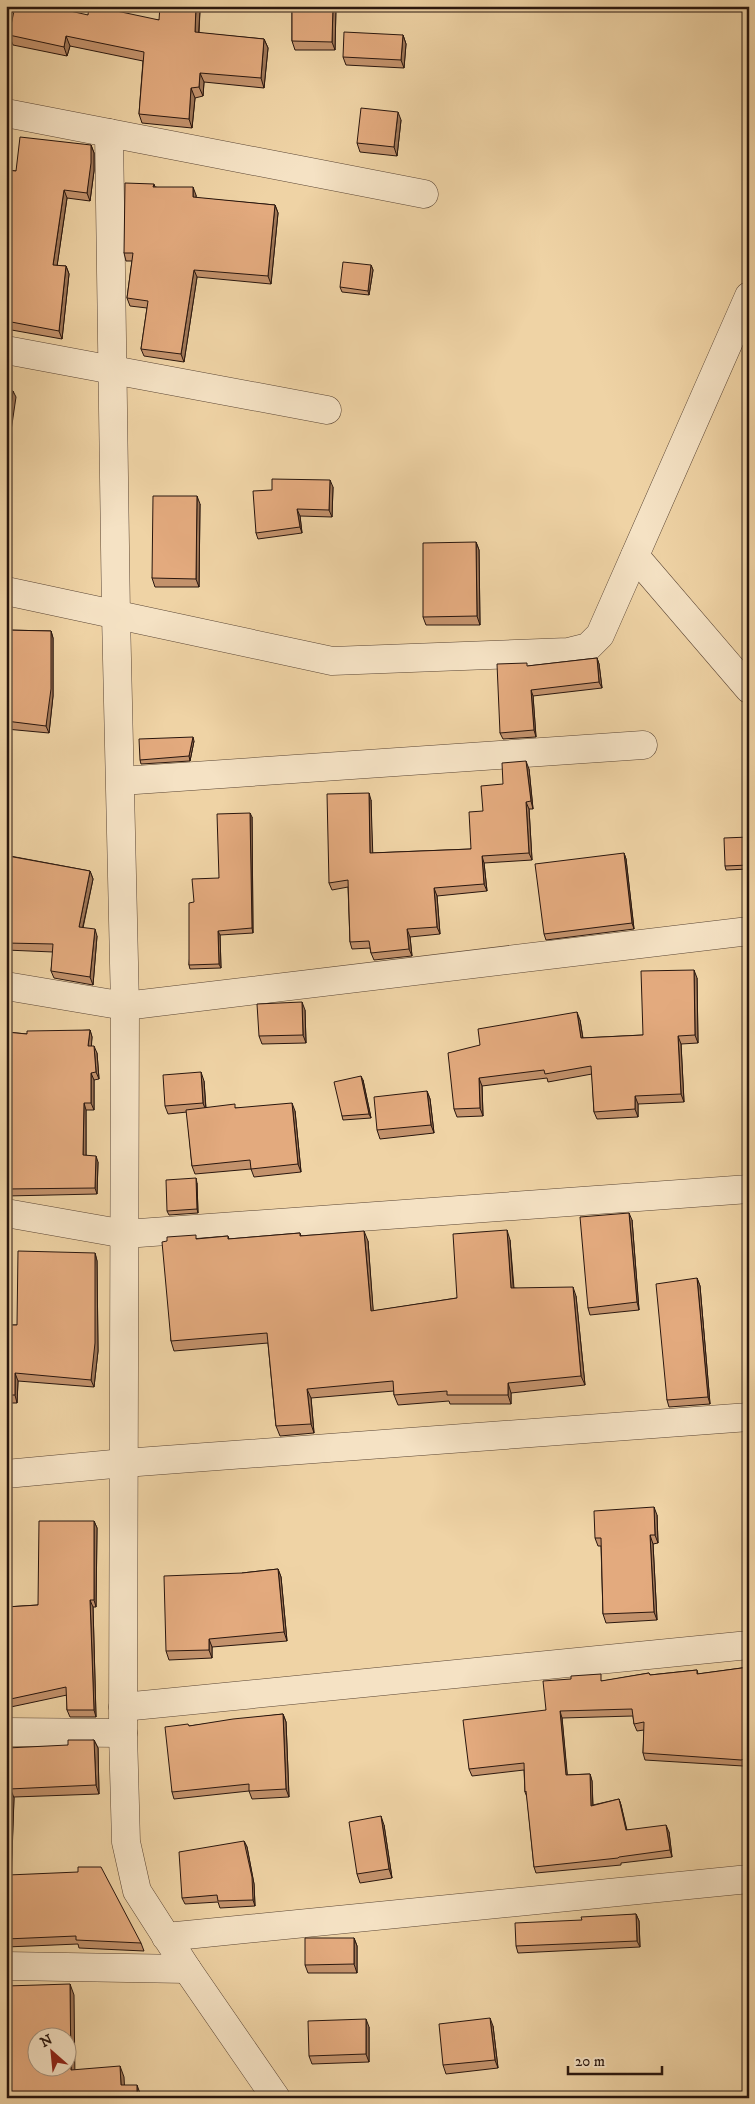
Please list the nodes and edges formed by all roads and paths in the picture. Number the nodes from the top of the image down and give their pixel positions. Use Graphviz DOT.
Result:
graph roads {
  1 [pos="6,113"];
  2 [pos="109,133"];
  3 [pos="424,194"];
  4 [pos="749,296"];
  5 [pos="6,350"];
  6 [pos="113,370"];
  7 [pos="327,410"];
  8 [pos="635,556"];
  9 [pos="6,591"];
  10 [pos="116,615"];
  11 [pos="749,689"];
  12 [pos="643,745"];
  13 [pos="121,781"];
  14 [pos="749,931"];
  15 [pos="6,986"];
  16 [pos="125,1006"];
  17 [pos="749,1189"];
  18 [pos="6,1213"];
  19 [pos="125,1234"];
  20 [pos="749,1417"];
  21 [pos="6,1462"];
  22 [pos="124,1463"];
  23 [pos="46,1471"];
  24 [pos="6,1474"];
  25 [pos="749,1645"];
  26 [pos="123,1720"];
  27 [pos="6,1732"];
  28 [pos="749,1879"];
  29 [pos="166,1937"];
  30 [pos="6,1966"];
  31 [pos="187,1969"];
  32 [pos="276,2098"];
  1 -- 2 [label="street"];
  2 -- 3 [label="street"];
  2 -- 6 [label="street"];
  4 -- 8 [label="street"];
  5 -- 6 [label="street"];
  6 -- 7 [label="street"];
  6 -- 10 [label="street"];
  8 -- 10 [label="street"];
  8 -- 11 [label="street"];
  9 -- 10 [label="street"];
  10 -- 13 [label="street"];
  12 -- 13 [label="street"];
  13 -- 16 [label="street"];
  14 -- 16 [label="street"];
  15 -- 16 [label="street"];
  16 -- 19 [label="street"];
  17 -- 19 [label="street"];
  18 -- 19 [label="street"];
  19 -- 22 [label="street"];
  20 -- 22 [label="street"];
  21 -- 23 [label="street"];
  22 -- 23 [label="street"];
  22 -- 26 [label="street"];
  23 -- 24 [label="street"];
  25 -- 26 [label="street"];
  26 -- 27 [label="street"];
  26 -- 29 [label="street"];
  28 -- 29 [label="street"];
  29 -- 31 [label="street"];
  30 -- 31 [label="street"];
  31 -- 32 [label="street"];
}
